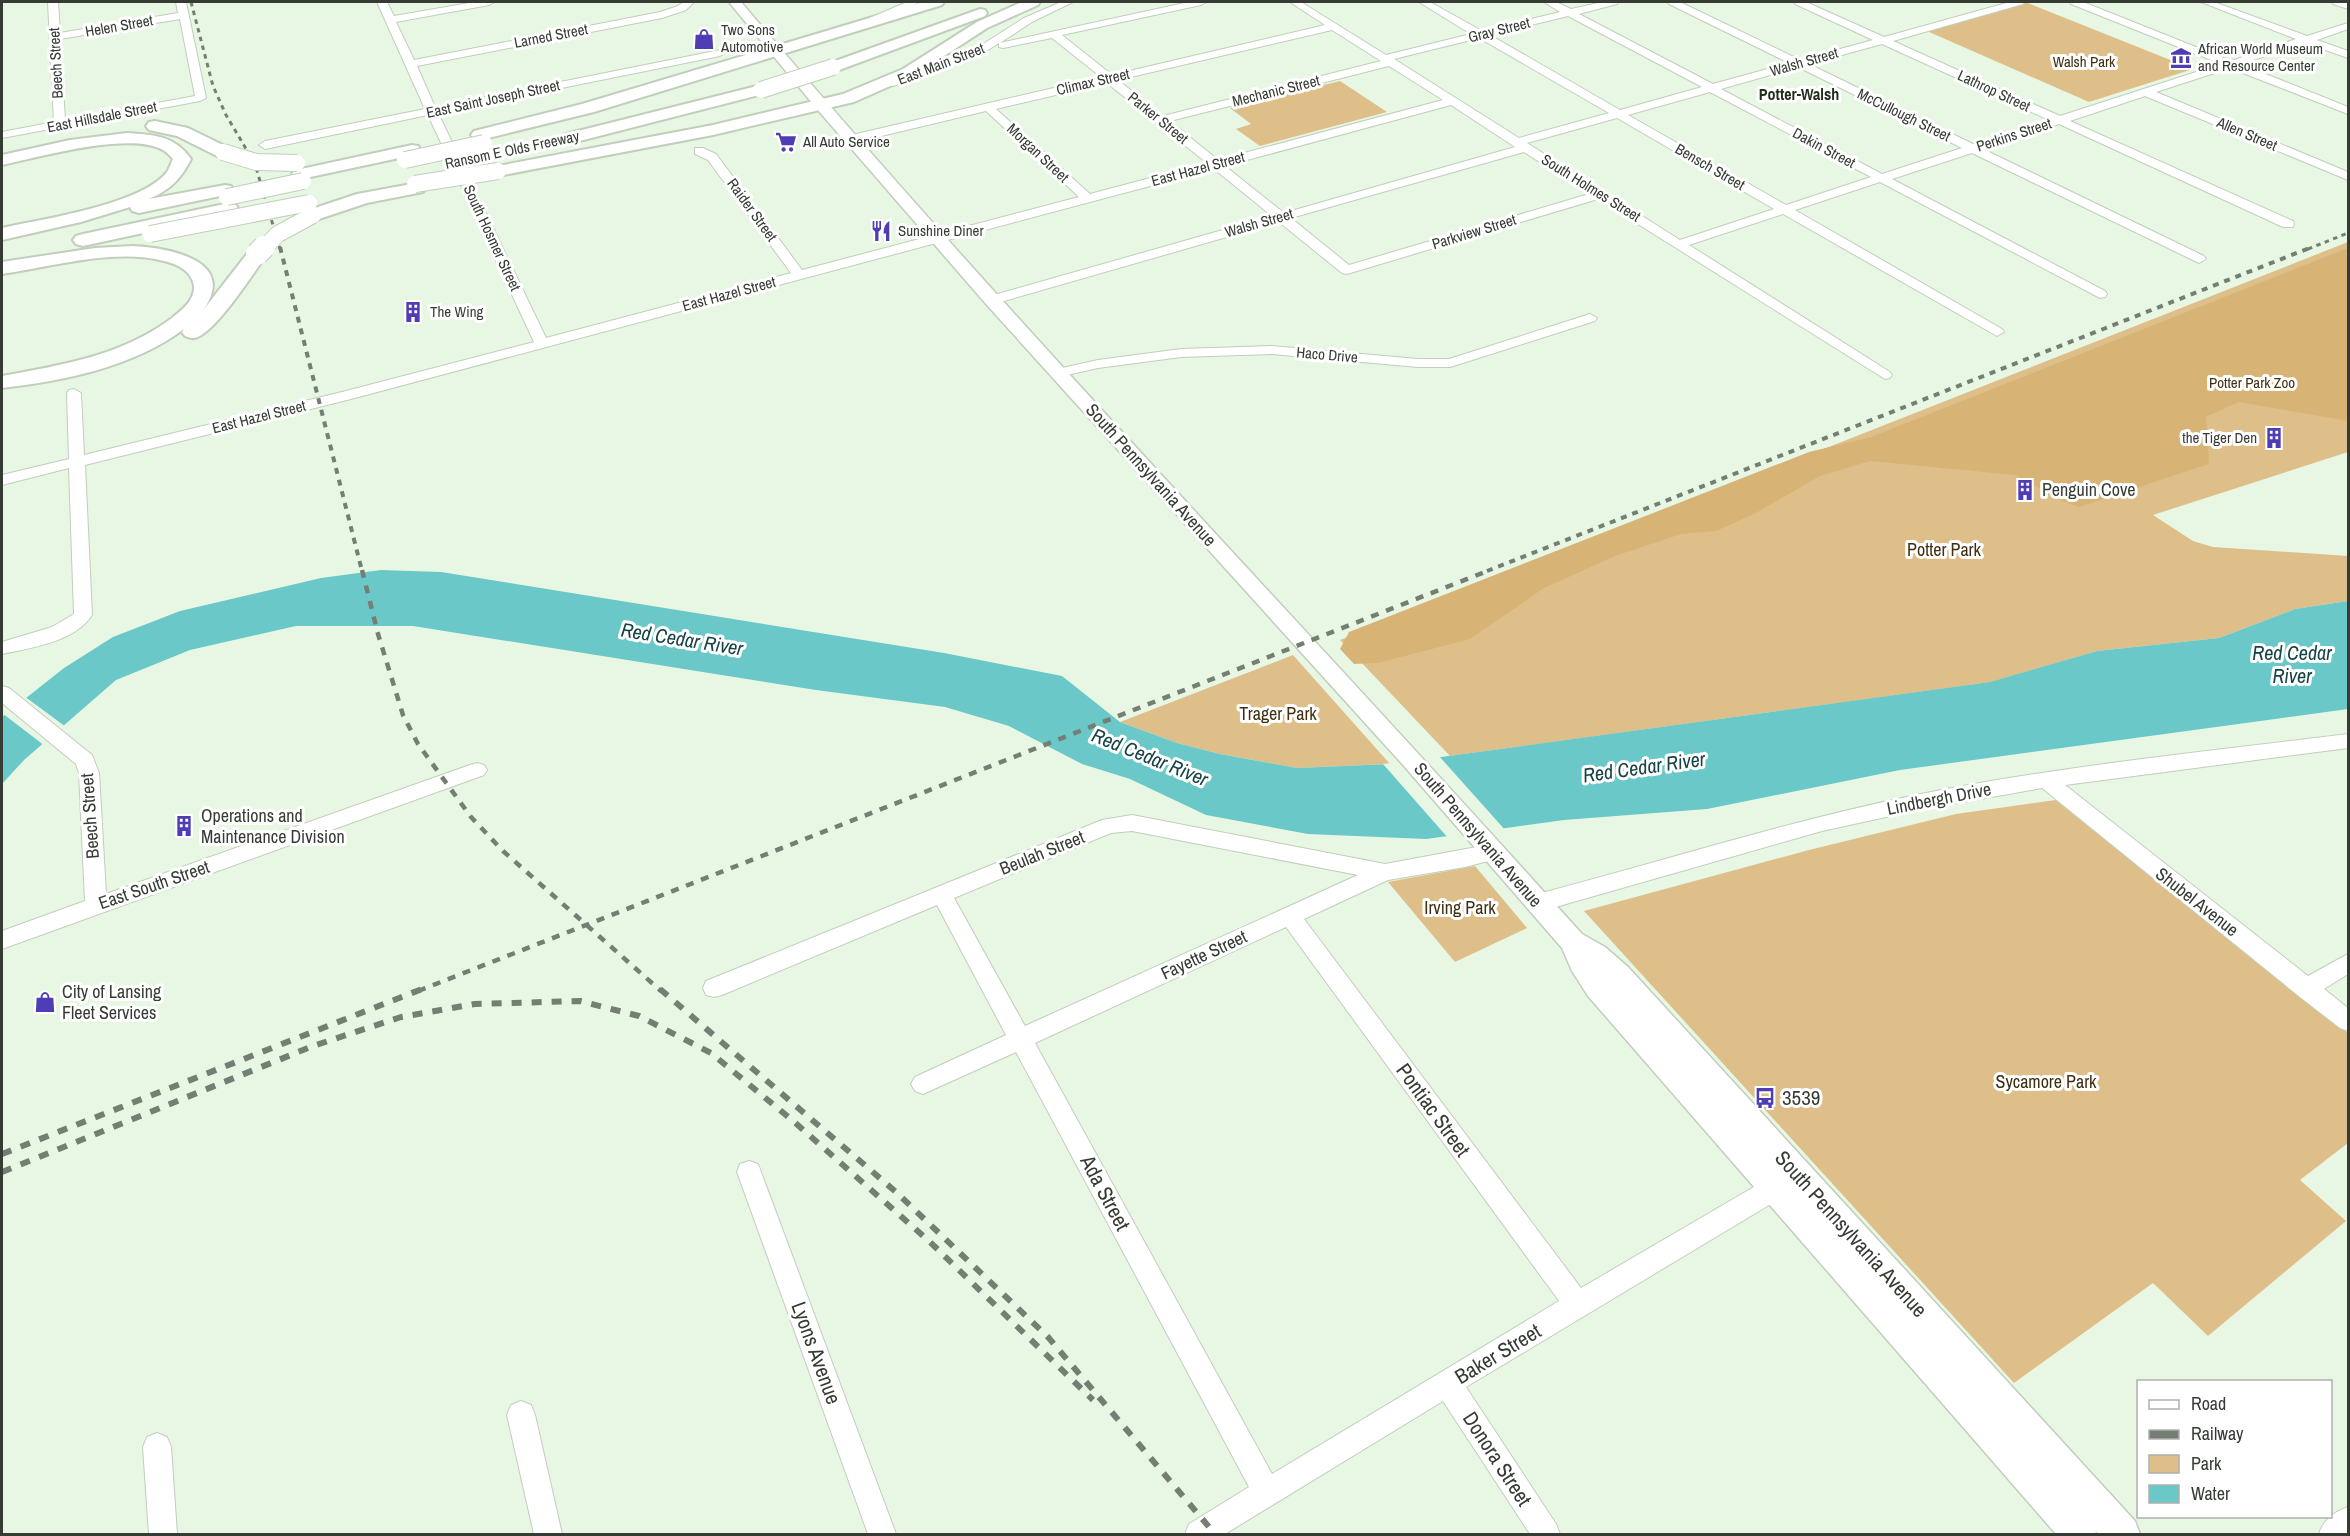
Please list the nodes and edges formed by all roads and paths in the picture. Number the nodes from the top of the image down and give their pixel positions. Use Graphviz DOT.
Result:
graph roads {
  1 [pos="53,2"];
  2 [pos="181,2"];
  3 [pos="382,2"];
  4 [pos="489,2"];
  5 [pos="689,2"];
  6 [pos="735,2"];
  7 [pos="915,2"];
  8 [pos="937,2"];
  9 [pos="973,2"];
  10 [pos="1010,2"];
  11 [pos="1033,2"];
  12 [pos="1068,2"];
  13 [pos="1201,2"];
  14 [pos="1295,2"];
  15 [pos="1424,2"];
  16 [pos="1549,2"];
  17 [pos="1613,2"];
  18 [pos="1673,2"];
  19 [pos="1799,2"];
  20 [pos="2019,2"];
  21 [pos="2075,2"];
  22 [pos="2206,2"];
  23 [pos="2337,2"];
  24 [pos="2349,6"];
  25 [pos="1569,12"];
  26 [pos="184,15"];
  27 [pos="391,20"];
  28 [pos="1335,26"];
  29 [pos="2349,26"];
  30 [pos="850,27"];
  31 [pos="1054,34"];
  32 [pos="1480,34"];
  33 [pos="55,37"];
  34 [pos="2307,39"];
  35 [pos="1883,40"];
  36 [pos="1003,45"];
  37 [pos="774,50"];
  38 [pos="720,53"];
  39 [pos="2349,55"];
  40 [pos="1388,60"];
  41 [pos="828,62"];
  42 [pos="1799,63"];
  43 [pos="410,64"];
  44 [pos="2232,64"];
  45 [pos="1109,78"];
  46 [pos="757,85"];
  47 [pos="875,88"];
  48 [pos="1712,88"];
  49 [pos="2146,92"];
  50 [pos="1454,101"];
  51 [pos="822,106"];
  52 [pos="988,107"];
  53 [pos="2349,111"];
  54 [pos="432,112"];
  55 [pos="1619,114"];
  56 [pos="1161,120"];
  57 [pos="2060,120"];
  58 [pos="60,125"];
  59 [pos="852,139"];
  60 [pos="3,140"];
  61 [pos="265,145"];
  62 [pos="1523,145"];
  63 [pos="488,148"];
  64 [pos="1973,149"];
  65 [pos="699,151"];
  66 [pos="2,160"];
  67 [pos="1216,164"];
  68 [pos="409,166"];
  69 [pos="2349,176"];
  70 [pos="1882,178"];
  71 [pos="353,183"];
  72 [pos="307,190"];
  73 [pos="1601,194"];
  74 [pos="227,199"];
  75 [pos="1088,199"];
  76 [pos="1785,210"];
  77 [pos="1281,217"];
  78 [pos="2288,224"];
  79 [pos="2,235"];
  80 [pos="938,239"];
  81 [pos="2,244"];
  82 [pos="1679,244"];
  83 [pos="2,257"];
  84 [pos="2199,259"];
  85 [pos="2,267"];
  86 [pos="1347,270"];
  87 [pos="799,275"];
  88 [pos="2100,294"];
  89 [pos="992,300"];
  90 [pos="1590,318"];
  91 [pos="1997,332"];
  92 [pos="542,344"];
  93 [pos="1058,373"];
  94 [pos="1885,375"];
  95 [pos="2,382"];
  96 [pos="74,393"];
  97 [pos="2,395"];
  98 [pos="77,462"];
  99 [pos="2,480"];
  100 [pos="2,648"];
  101 [pos="2,694"];
  102 [pos="2349,741"];
  103 [pos="477,770"];
  104 [pos="2047,781"];
  105 [pos="1486,845"];
  106 [pos="1385,872"];
  107 [pos="942,895"];
  108 [pos="1538,903"];
  109 [pos="96,906"];
  110 [pos="1290,916"];
  111 [pos="2,940"];
  112 [pos="2349,963"];
  113 [pos="714,988"];
  114 [pos="2308,990"];
  115 [pos="2349,1021"];
  116 [pos="1021,1038"];
  117 [pos="923,1084"];
  118 [pos="749,1172"];
  119 [pos="1786,1181"];
  120 [pos="1577,1305"];
  121 [pos="1448,1384"];
  122 [pos="521,1415"];
  123 [pos="157,1447"];
  124 [pos="1267,1492"];
  125 [pos="2349,1521"];
  126 [pos="163,1534"];
  127 [pos="548,1534"];
  128 [pos="882,1534"];
  129 [pos="1198,1534"];
  130 [pos="1546,1534"];
  131 [pos="2079,1534"];
  132 [pos="2121,1534"];
  133 [pos="2333,1534"];
  1 -- 33 [label="street, Beech Street"];
  2 -- 26 [label="street"];
  3 -- 27 [label="street, South Hosmer Street"];
  4 -- 27 [label="street"];
  5 -- 43 [label="street, Larned Street"];
  6 -- 37 [label="main road, South Pennsylvania Avenue"];
  7 -- 30 [label="street"];
  8 -- 30 [label="highway"];
  9 -- 41 [label="highway, Ransom E Olds Freeway"];
  10 -- 41 [label="highway, Ransom E Olds Freeway"];
  11 -- 47 [label="highway"];
  12 -- 47 [label="street, East Main Street"];
  13 -- 31 [label="street"];
  14 -- 28 [label="street, South Holmes Street"];
  15 -- 32 [label="street, Bensch Street"];
  16 -- 25 [label="street, Dakin Street"];
  17 -- 25 [label="street, Gray Street"];
  18 -- 42 [label="street, McCullough Street"];
  19 -- 35 [label="street, Lathrop Street"];
  20 -- 35 [label="street, Walsh Street"];
  21 -- 44 [label="street"];
  22 -- 34 [label="street"];
  23 -- 24 [label="street"];
  25 -- 32 [label="street, Gray Street"];
  25 -- 48 [label="street, Dakin Street"];
  26 -- 33 [label="street, Helen Street"];
  26 -- 58 [label="street, East Hillsdale Street"];
  27 -- 43 [label="street, South Hosmer Street"];
  28 -- 40 [label="street, South Holmes Street"];
  28 -- 45 [label="street, Climax Street"];
  29 -- 34 [label="street, Perkins Street"];
  30 -- 37 [label="highway"];
  31 -- 36 [label="street"];
  31 -- 45 [label="street, Parker Street"];
  32 -- 40 [label="street, Gray Street"];
  32 -- 55 [label="street, Bensch Street"];
  33 -- 58 [label="street, Beech Street"];
  34 -- 39 [label="street"];
  34 -- 44 [label="street, Perkins Street"];
  35 -- 42 [label="street, Walsh Street"];
  35 -- 57 [label="street, Lathrop Street"];
  37 -- 51 [label="main road, South Pennsylvania Avenue"];
  37 -- 63 [label="highway"];
  38 -- 54 [label="street, East Saint Joseph Street"];
  40 -- 50 [label="street, South Holmes Street"];
  40 -- 56 [label="street, Mechanic Street"];
  41 -- 46 [label="highway, Ransom E Olds Freeway, bridge"];
  42 -- 48 [label="street, Walsh Street"];
  42 -- 64 [label="street, McCullough Street"];
  43 -- 54 [label="street, South Hosmer Street"];
  44 -- 49 [label="street, Perkins Street"];
  44 -- 53 [label="street"];
  45 -- 52 [label="street, Climax Street"];
  45 -- 56 [label="street, Parker Street"];
  46 -- 63 [label="highway, Ransom E Olds Freeway"];
  46 -- 63 [label="highway, Ransom E Olds Freeway"];
  47 -- 51 [label="highway"];
  48 -- 55 [label="street, Walsh Street"];
  48 -- 70 [label="street, Dakin Street"];
  49 -- 57 [label="street, Perkins Street"];
  49 -- 69 [label="street, Allen Street"];
  50 -- 62 [label="street, South Holmes Street"];
  50 -- 67 [label="street, East Hazel Street"];
  51 -- 59 [label="main road, South Pennsylvania Avenue"];
  51 -- 63 [label="highway"];
  52 -- 59 [label="street, Climax Street"];
  52 -- 75 [label="street, Morgan Street"];
  54 -- 61 [label="street, East Saint Joseph Street"];
  54 -- 92 [label="street, South Hosmer Street"];
  55 -- 62 [label="street, Walsh Street"];
  55 -- 76 [label="street, Bensch Street"];
  56 -- 67 [label="street, Parker Street"];
  57 -- 64 [label="street, Perkins Street"];
  57 -- 78 [label="street, Lathrop Street"];
  58 -- 60 [label="street, East Hillsdale Street"];
  59 -- 80 [label="main road, South Pennsylvania Avenue"];
  60 -- 72 [label="highway, bridge"];
  62 -- 73 [label="street, South Holmes Street"];
  62 -- 77 [label="street, Walsh Street"];
  63 -- 68 [label="highway, bridge"];
  63 -- 68 [label="highway, Ransom E Olds Freeway, bridge"];
  64 -- 70 [label="street, Perkins Street"];
  64 -- 84 [label="street, McCullough Street"];
  65 -- 87 [label="street, Raider Street"];
  66 -- 79 [label="highway"];
  67 -- 75 [label="street, East Hazel Street"];
  67 -- 77 [label="street, Parker Street"];
  68 -- 71 [label="highway, Ransom E Olds Freeway"];
  68 -- 72 [label="highway, Ransom E Olds Freeway"];
  68 -- 72 [label="highway"];
  70 -- 76 [label="street, Perkins Street"];
  70 -- 88 [label="street, Dakin Street"];
  72 -- 74 [label="highway, Ransom E Olds Freeway"];
  72 -- 85 [label="highway, bridge"];
  72 -- 97 [label="highway, bridge"];
  73 -- 82 [label="street, South Holmes Street"];
  73 -- 86 [label="street, Parkview Street"];
  74 -- 79 [label="highway"];
  74 -- 81 [label="highway, Ransom E Olds Freeway"];
  74 -- 83 [label="highway, Ransom E Olds Freeway"];
  75 -- 80 [label="street, East Hazel Street"];
  76 -- 82 [label="street, Perkins Street"];
  76 -- 91 [label="street, Bensch Street"];
  77 -- 86 [label="street, Parker Street"];
  77 -- 89 [label="street, Walsh Street"];
  80 -- 87 [label="street, East Hazel Street"];
  80 -- 89 [label="main road, South Pennsylvania Avenue"];
  82 -- 94 [label="street, South Holmes Street"];
  85 -- 95 [label="highway"];
  87 -- 92 [label="street, East Hazel Street"];
  89 -- 93 [label="main road, South Pennsylvania Avenue"];
  90 -- 93 [label="street, Haco Drive"];
  92 -- 98 [label="street, East Hazel Street"];
  93 -- 105 [label="main road, South Pennsylvania Avenue"];
  96 -- 98 [label="street"];
  98 -- 99 [label="street, East Hazel Street"];
  98 -- 100 [label="street"];
  101 -- 109 [label="street, Beech Street"];
  102 -- 104 [label="street, Lindbergh Drive"];
  103 -- 109 [label="street, East South Street"];
  104 -- 108 [label="street, Lindbergh Drive"];
  104 -- 114 [label="street, Shubel Avenue"];
  105 -- 106 [label="street, Fayette Street"];
  105 -- 108 [label="main road, South Pennsylvania Avenue"];
  106 -- 107 [label="street, Beulah Street"];
  106 -- 110 [label="street, Fayette Street"];
  107 -- 113 [label="street, Beulah Street"];
  107 -- 116 [label="street, Ada Street"];
  108 -- 119 [label="main road, South Pennsylvania Avenue"];
  109 -- 111 [label="street, East South Street"];
  110 -- 116 [label="street, Fayette Street"];
  110 -- 120 [label="street, Pontiac Street"];
  112 -- 114 [label="street"];
  114 -- 115 [label="street, Shubel Avenue"];
  116 -- 117 [label="street, Fayette Street"];
  116 -- 124 [label="street, Ada Street"];
  118 -- 128 [label="street, Lyons Avenue"];
  119 -- 120 [label="street, Baker Street"];
  119 -- 131 [label="main road, South Pennsylvania Avenue"];
  119 -- 132 [label="main road, South Pennsylvania Avenue"];
  120 -- 121 [label="street, Baker Street"];
  121 -- 124 [label="street, Baker Street"];
  121 -- 130 [label="street, Donora Street"];
  122 -- 127 [label="street"];
  123 -- 126 [label="street"];
  124 -- 129 [label="street, Baker Street"];
  125 -- 133 [label="street"];
}
